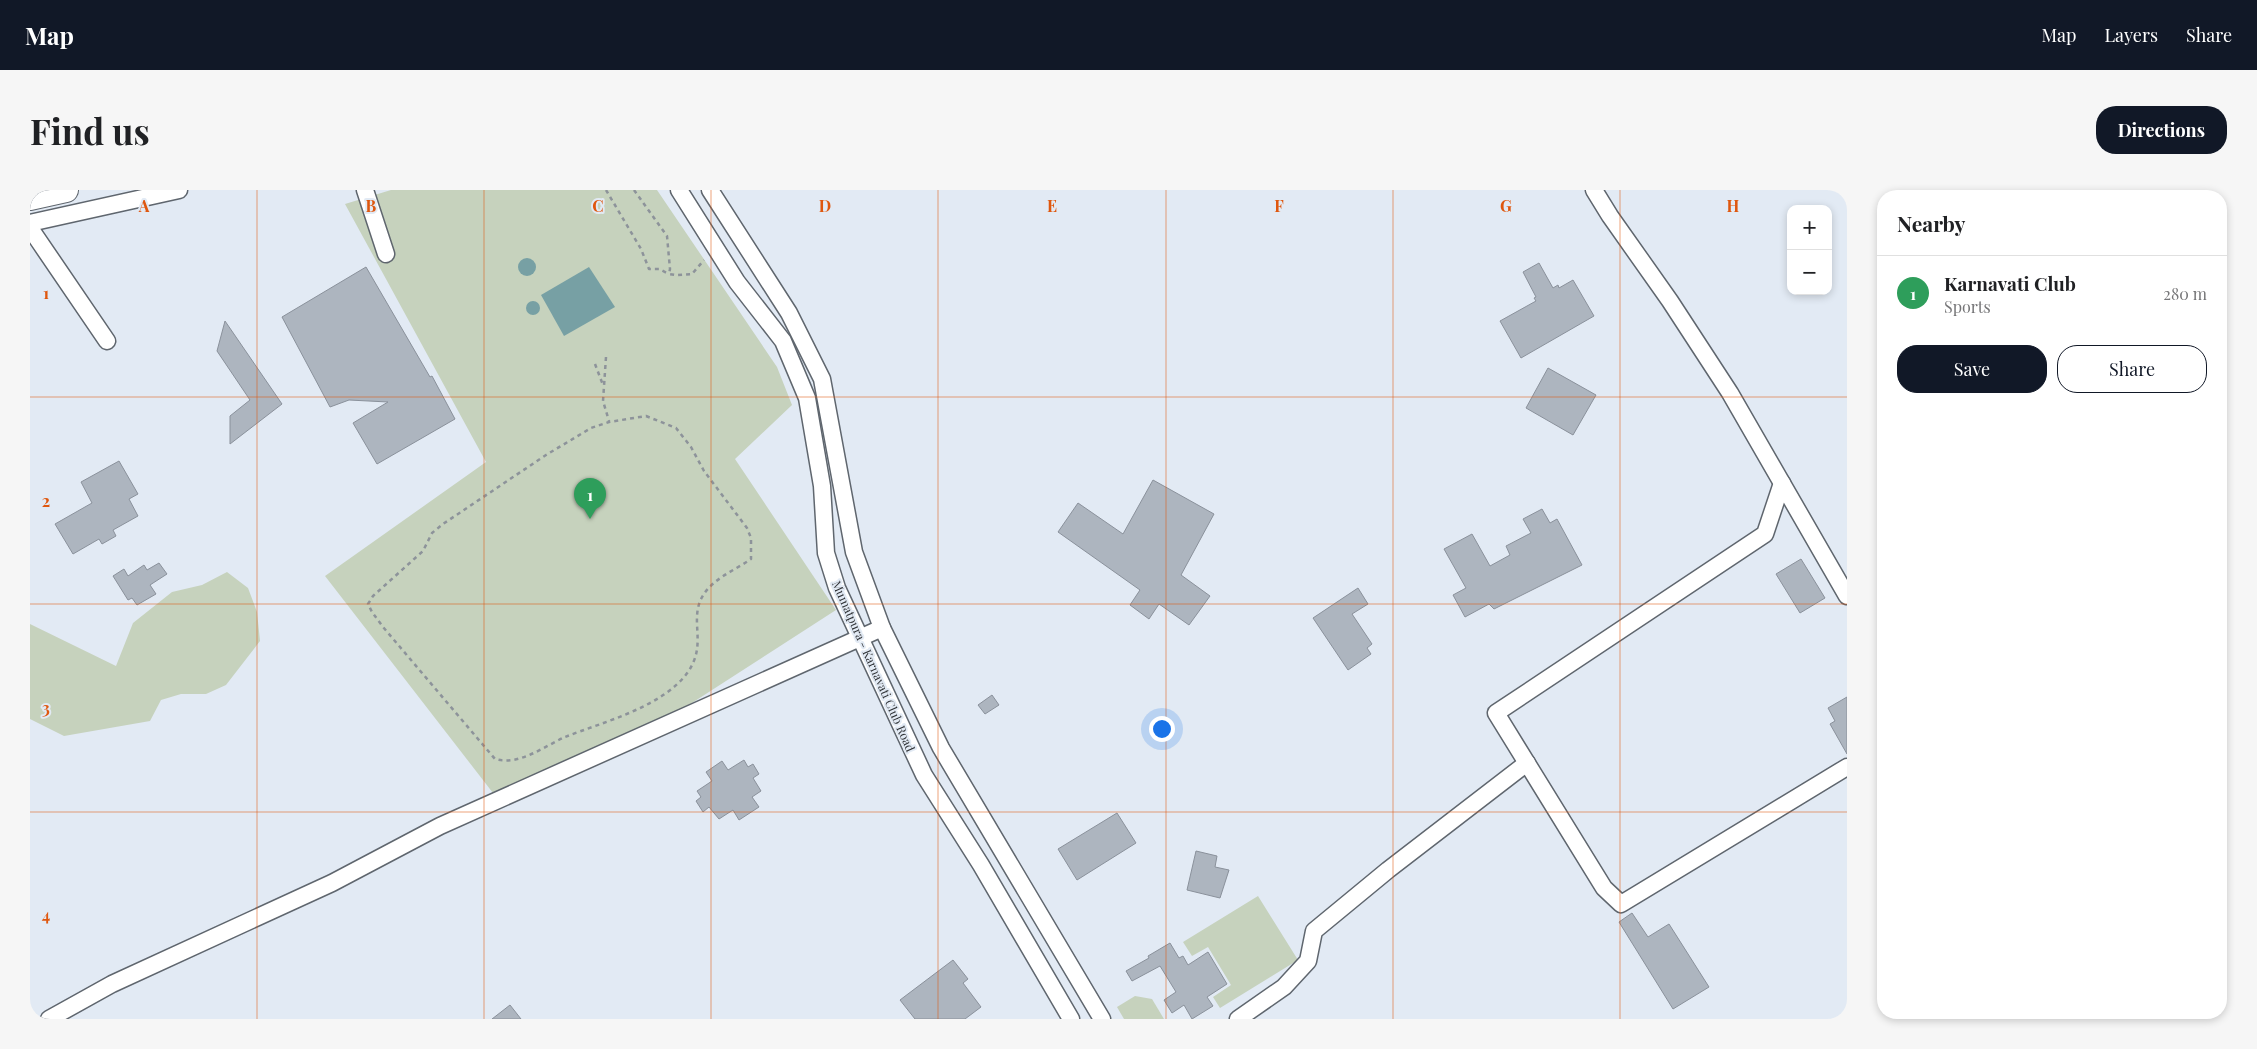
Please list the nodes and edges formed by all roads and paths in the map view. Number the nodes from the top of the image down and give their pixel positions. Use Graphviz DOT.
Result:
graph roads {
  1 [pos="180,190"];
  2 [pos="365,190"];
  3 [pos="606,190"];
  4 [pos="634,190"];
  5 [pos="679,190"];
  6 [pos="710,190"];
  7 [pos="1594,190"];
  8 [pos="30,223"];
  9 [pos="30,228"];
  10 [pos="386,254"];
  11 [pos="704,260"];
  12 [pos="669,274"];
  13 [pos="106,341"];
  14 [pos="606,357"];
  15 [pos="595,364"];
  16 [pos="603,386"];
  17 [pos="609,423"];
  18 [pos="1782,483"];
  19 [pos="1847,596"];
  20 [pos="882,628"];
  21 [pos="860,638"];
  22 [pos="1526,763"];
  23 [pos="1847,768"];
  24 [pos="49,1019"];
  25 [pos="1071,1019"];
  26 [pos="1102,1019"];
  27 [pos="1238,1019"];
  1 -- 8 [label="street"];
  2 -- 10 [label="street"];
  3 -- 12 [label="path"];
  4 -- 12 [label="path"];
  5 -- 21 [label="street, Mumatpura - Karnavati Club Road"];
  6 -- 20 [label="street, Mumatpura - Karnavati Club Road"];
  7 -- 18 [label="street"];
  9 -- 13 [label="street"];
  11 -- 12 [label="path"];
  14 -- 16 [label="path"];
  15 -- 16 [label="path"];
  16 -- 17 [label="path"];
  17 -- 17 [label="path"];
  18 -- 19 [label="street"];
  18 -- 22 [label="street"];
  20 -- 21 [label="street"];
  20 -- 26 [label="street, Mumatpura - Karnavati Club Road"];
  21 -- 24 [label="street"];
  21 -- 25 [label="street, Mumatpura - Karnavati Club Road"];
  22 -- 23 [label="street"];
  22 -- 27 [label="street"];
}
